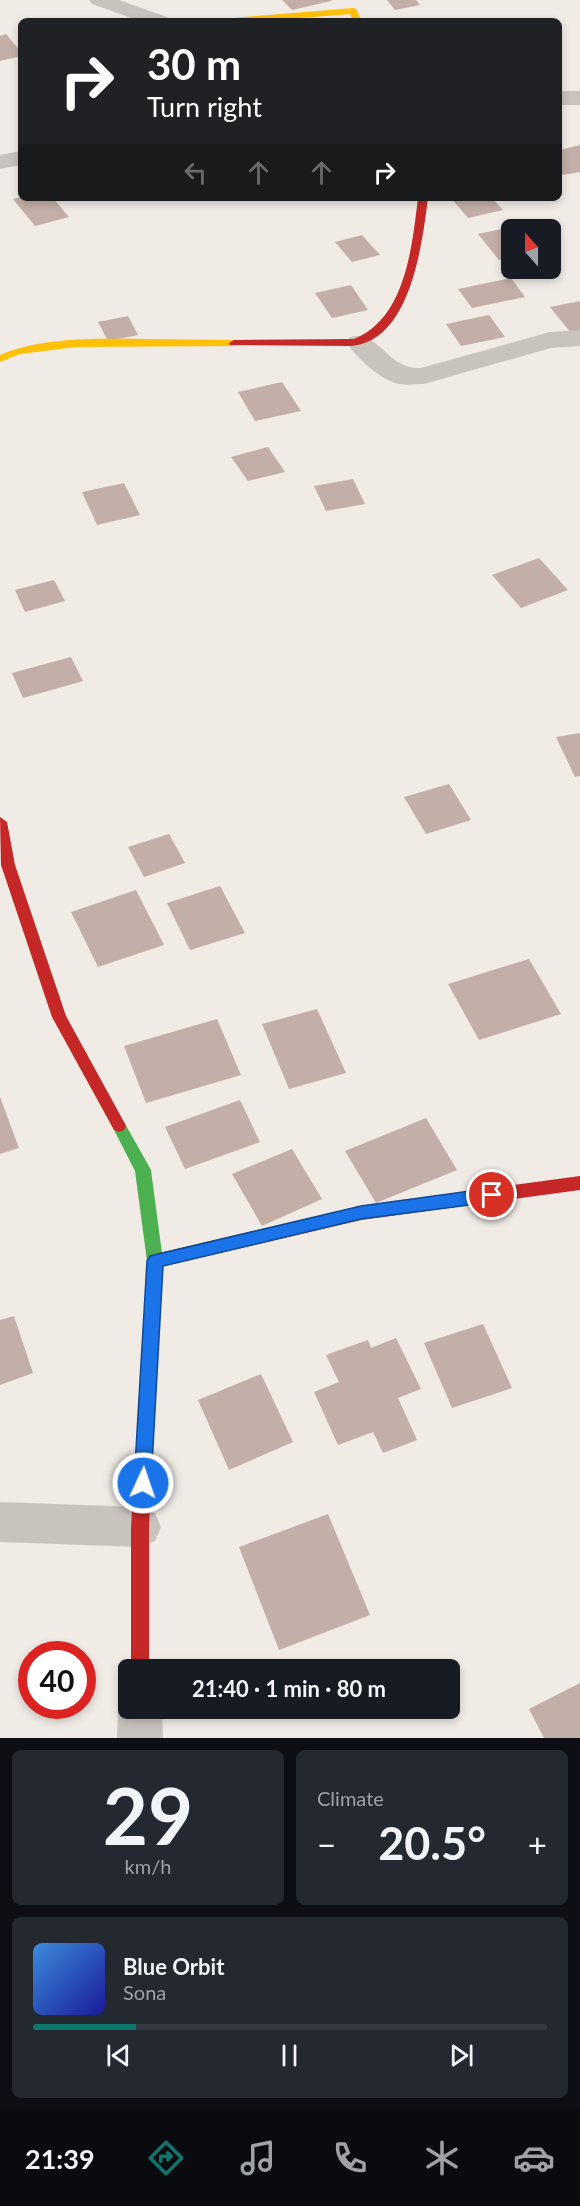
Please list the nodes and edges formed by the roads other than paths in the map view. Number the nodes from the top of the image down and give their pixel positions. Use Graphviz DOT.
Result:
graph roads {
  1 [pos="99,0"];
  2 [pos="354,11"];
  3 [pos="151,18"];
  4 [pos="269,18"];
  5 [pos="562,98"];
  6 [pos="580,98"];
  7 [pos="18,159"];
  8 [pos="0,162"];
  9 [pos="423,201"];
  10 [pos="580,338"];
  11 [pos="359,342"];
  12 [pos="0,359"];
  13 [pos="0,822"];
  14 [pos="580,1183"];
  15 [pos="155,1261"];
  16 [pos="0,1522"];
  17 [pos="140,1527"];
  18 [pos="140,1659"];
  19 [pos="140,1719"];
  20 [pos="140,1738"];
  1 -- 3 [label="street"];
  2 -- 4 [label="street"];
  5 -- 6 [label="street"];
  7 -- 8 [label="street"];
  9 -- 11 [label="street"];
  10 -- 11 [label="street"];
  11 -- 12 [label="street"];
  13 -- 15 [label="street"];
  14 -- 15 [label="street"];
  15 -- 17 [label="street"];
  16 -- 17 [label="street"];
  17 -- 18 [label="street"];
  19 -- 20 [label="street"];
}
